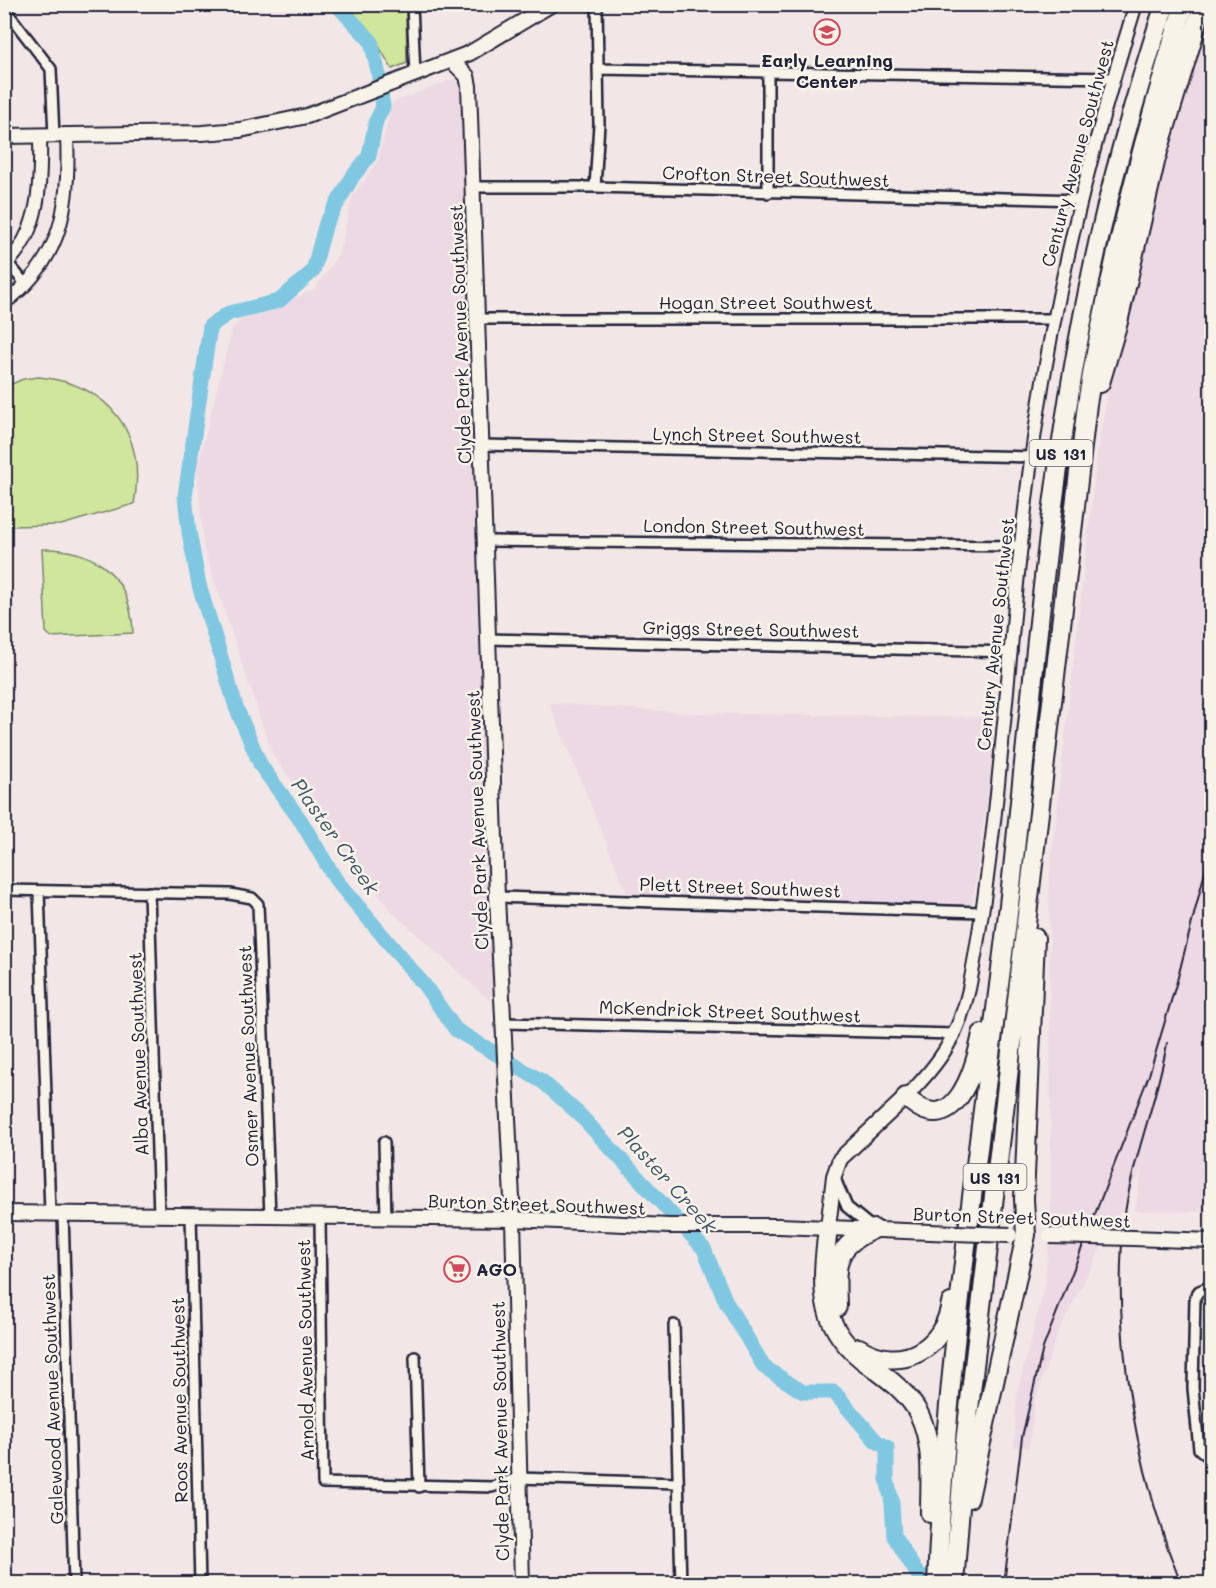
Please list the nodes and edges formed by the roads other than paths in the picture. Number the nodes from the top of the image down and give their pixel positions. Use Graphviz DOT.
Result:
graph roads {
  1 [pos="412,4"];
  2 [pos="552,4"];
  3 [pos="597,4"];
  4 [pos="1136,4"];
  5 [pos="1165,4"];
  6 [pos="1184,4"];
  7 [pos="1203,4"];
  8 [pos="4,8"];
  9 [pos="452,61"];
  10 [pos="598,69"];
  11 [pos="768,71"];
  12 [pos="415,75"];
  13 [pos="1113,78"];
  14 [pos="4,136"];
  15 [pos="54,136"];
  16 [pos="473,187"];
  17 [pos="595,187"];
  18 [pos="768,193"];
  19 [pos="1079,200"];
  20 [pos="6,265"];
  21 [pos="26,285"];
  22 [pos="4,303"];
  23 [pos="478,319"];
  24 [pos="1054,319"];
  25 [pos="482,445"];
  26 [pos="1032,457"];
  27 [pos="1079,460"];
  28 [pos="486,541"];
  29 [pos="1023,546"];
  30 [pos="489,639"];
  31 [pos="1012,652"];
  32 [pos="1039,798"];
  33 [pos="4,890"];
  34 [pos="39,891"];
  35 [pos="149,892"];
  36 [pos="497,897"];
  37 [pos="981,912"];
  38 [pos="1005,936"];
  39 [pos="504,1029"];
  40 [pos="955,1034"];
  41 [pos="906,1097"];
  42 [pos="384,1142"];
  43 [pos="834,1176"];
  44 [pos="4,1213"];
  45 [pos="57,1213"];
  46 [pos="159,1215"];
  47 [pos="191,1215"];
  48 [pos="270,1216"];
  49 [pos="320,1217"];
  50 [pos="386,1218"];
  51 [pos="513,1219"];
  52 [pos="828,1227"];
  53 [pos="874,1229"];
  54 [pos="1018,1235"];
  55 [pos="1212,1241"];
  56 [pos="963,1274"];
  57 [pos="1212,1286"];
  58 [pos="674,1325"];
  59 [pos="415,1357"];
  60 [pos="1212,1460"];
  61 [pos="518,1478"];
  62 [pos="677,1483"];
  63 [pos="419,1487"];
  64 [pos="939,1547"];
  65 [pos="954,1559"];
  66 [pos="74,1584"];
  67 [pos="200,1584"];
  68 [pos="522,1584"];
  69 [pos="681,1584"];
  70 [pos="937,1584"];
  71 [pos="954,1584"];
  1 -- 12 [label="street"];
  2 -- 9 [label="main road"];
  3 -- 10 [label="street"];
  4 -- 13 [label="street, Century Avenue Southwest"];
  5 -- 38 [label="highway, US 131"];
  6 -- 27 [label="highway, US 131"];
  7 -- 27 [label="highway"];
  8 -- 15 [label="street"];
  9 -- 12 [label="main road"];
  9 -- 16 [label="main road, Clyde Park Avenue Southwest"];
  10 -- 11 [label="street"];
  10 -- 17 [label="street"];
  11 -- 13 [label="street"];
  11 -- 18 [label="street"];
  12 -- 15 [label="main road"];
  13 -- 19 [label="street, Century Avenue Southwest"];
  14 -- 15 [label="main road"];
  15 -- 20 [label="street"];
  15 -- 21 [label="street"];
  16 -- 17 [label="street, Crofton Street Southwest"];
  16 -- 23 [label="main road, Clyde Park Avenue Southwest"];
  17 -- 18 [label="street, Crofton Street Southwest"];
  18 -- 19 [label="street, Crofton Street Southwest"];
  19 -- 24 [label="street, Century Avenue Southwest"];
  20 -- 21 [label="street"];
  21 -- 22 [label="street"];
  23 -- 24 [label="street, Hogan Street Southwest"];
  23 -- 25 [label="main road, Clyde Park Avenue Southwest"];
  24 -- 26 [label="street, Century Avenue Southwest"];
  25 -- 26 [label="street, Lynch Street Southwest"];
  25 -- 28 [label="main road, Clyde Park Avenue Southwest"];
  26 -- 29 [label="street, Century Avenue Southwest"];
  27 -- 32 [label="highway, US 131"];
  28 -- 29 [label="street, London Street Southwest"];
  28 -- 30 [label="main road, Clyde Park Avenue Southwest"];
  29 -- 31 [label="street, Century Avenue Southwest"];
  30 -- 31 [label="street, Griggs Street Southwest"];
  30 -- 36 [label="main road, Clyde Park Avenue Southwest"];
  31 -- 37 [label="street, Century Avenue Southwest"];
  32 -- 54 [label="highway"];
  32 -- 65 [label="highway, US 131"];
  33 -- 34 [label="street"];
  34 -- 35 [label="street"];
  34 -- 45 [label="street, Galewood Avenue Southwest"];
  35 -- 46 [label="street, Alba Avenue Southwest"];
  35 -- 48 [label="street, Osmer Avenue Southwest"];
  36 -- 37 [label="street, Plett Street Southwest"];
  36 -- 39 [label="main road, Clyde Park Avenue Southwest"];
  37 -- 40 [label="street, Century Avenue Southwest"];
  38 -- 41 [label="highway"];
  38 -- 56 [label="highway, US 131"];
  39 -- 40 [label="street, McKendrick Street Southwest"];
  39 -- 51 [label="main road, Clyde Park Avenue Southwest"];
  40 -- 41 [label="street, Century Avenue Southwest"];
  41 -- 43 [label="main road, Century Avenue Southwest"];
  42 -- 50 [label="street"];
  43 -- 52 [label="main road, Century Avenue Southwest"];
  43 -- 53 [label="street"];
  44 -- 45 [label="main road, Burton Street Southwest"];
  45 -- 46 [label="main road, Burton Street Southwest"];
  45 -- 66 [label="street, Galewood Avenue Southwest"];
  46 -- 47 [label="main road, Burton Street Southwest"];
  47 -- 48 [label="main road, Burton Street Southwest"];
  47 -- 67 [label="street, Roos Avenue Southwest"];
  48 -- 49 [label="main road, Burton Street Southwest"];
  49 -- 50 [label="main road, Burton Street Southwest"];
  49 -- 63 [label="street, Arnold Avenue Southwest"];
  50 -- 51 [label="main road, Burton Street Southwest"];
  51 -- 52 [label="main road, Burton Street Southwest"];
  51 -- 61 [label="main road, Clyde Park Avenue Southwest"];
  52 -- 53 [label="main road, Burton Street Southwest"];
  52 -- 64 [label="highway"];
  53 -- 54 [label="main road, Burton Street Southwest, bridge"];
  53 -- 56 [label="highway"];
  54 -- 55 [label="main road, Burton Street Southwest, bridge"];
  54 -- 65 [label="highway"];
  56 -- 64 [label="highway, US 131"];
  57 -- 60 [label="street"];
  58 -- 62 [label="street"];
  59 -- 63 [label="street"];
  61 -- 62 [label="street"];
  61 -- 63 [label="street"];
  61 -- 68 [label="main road, Clyde Park Avenue Southwest"];
  62 -- 69 [label="street"];
  64 -- 70 [label="highway, US 131"];
  65 -- 71 [label="highway, US 131"];
}
